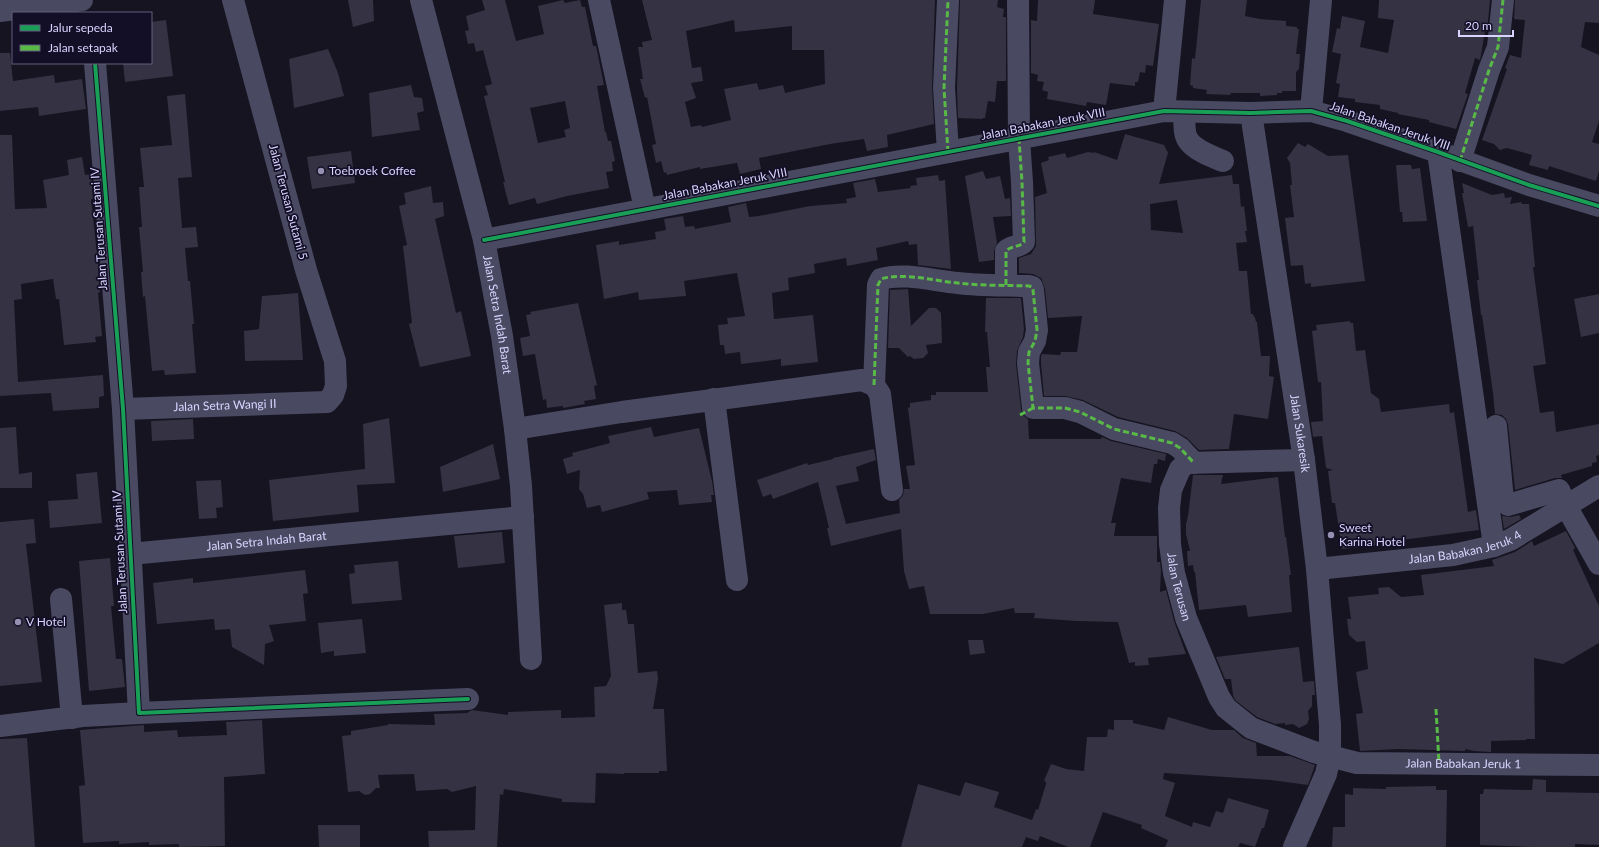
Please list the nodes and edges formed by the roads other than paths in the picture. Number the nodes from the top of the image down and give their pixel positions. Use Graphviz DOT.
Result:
graph roads {
  1 [pos="82,0"];
  2 [pos="88,0"];
  3 [pos="233,0"];
  4 [pos="421,0"];
  5 [pos="599,0"];
  6 [pos="948,0"];
  7 [pos="1018,0"];
  8 [pos="1175,0"];
  9 [pos="1321,0"];
  10 [pos="1503,0"];
  11 [pos="0,11"];
  12 [pos="89,12"];
  13 [pos="95,64"];
  14 [pos="1311,111"];
  15 [pos="1174,112"];
  16 [pos="1251,113"];
  17 [pos="1019,139"];
  18 [pos="948,152"];
  19 [pos="1438,152"];
  20 [pos="1223,161"];
  21 [pos="1460,161"];
  22 [pos="1599,206"];
  23 [pos="645,209"];
  24 [pos="484,240"];
  25 [pos="1006,285"];
  26 [pos="874,385"];
  27 [pos="714,399"];
  28 [pos="327,402"];
  29 [pos="123,409"];
  30 [pos="1496,426"];
  31 [pos="516,429"];
  32 [pos="1304,460"];
  33 [pos="1194,463"];
  34 [pos="1599,486"];
  35 [pos="892,490"];
  36 [pos="1566,506"];
  37 [pos="523,517"];
  38 [pos="1494,546"];
  39 [pos="130,554"];
  40 [pos="1599,564"];
  41 [pos="1317,569"];
  42 [pos="737,580"];
  43 [pos="61,599"];
  44 [pos="531,660"];
  45 [pos="468,699"];
  46 [pos="139,713"];
  47 [pos="72,718"];
  48 [pos="0,726"];
  49 [pos="1330,756"];
  50 [pos="1599,765"];
  51 [pos="1294,847"];
  1 -- 11 [label="street"];
  2 -- 12 [label="street"];
  3 -- 28 [label="street, Jalan Terusan Sutami 5"];
  4 -- 24 [label="street, Jalan Setra Indah Barat"];
  5 -- 23 [label="street"];
  6 -- 18 [label="street"];
  7 -- 17 [label="street"];
  8 -- 15 [label="street"];
  9 -- 14 [label="street"];
  10 -- 21 [label="street"];
  13 -- 29 [label="street, Jalan Terusan Sutami IV"];
  14 -- 16 [label="street, Jalan Babakan Jeruk VIII"];
  14 -- 19 [label="street, Jalan Babakan Jeruk VIII"];
  15 -- 16 [label="street, Jalan Babakan Jeruk VIII"];
  15 -- 17 [label="street, Jalan Babakan Jeruk VIII"];
  15 -- 20 [label="street"];
  16 -- 32 [label="street, Jalan Sukaresik"];
  17 -- 18 [label="street, Jalan Babakan Jeruk VIII"];
  17 -- 25 [label="street"];
  18 -- 23 [label="street, Jalan Babakan Jeruk VIII"];
  19 -- 21 [label="street, Jalan Babakan Jeruk VIII"];
  19 -- 38 [label="street"];
  21 -- 22 [label="street, Jalan Babakan Jeruk VIII"];
  23 -- 24 [label="street, Jalan Babakan Jeruk VIII"];
  24 -- 31 [label="street, Jalan Setra Indah Barat"];
  25 -- 26 [label="street"];
  25 -- 33 [label="street"];
  26 -- 27 [label="street"];
  26 -- 35 [label="street"];
  27 -- 31 [label="street"];
  27 -- 42 [label="street"];
  28 -- 29 [label="street, Jalan Setra Wangi II"];
  29 -- 39 [label="street, Jalan Terusan Sutami IV"];
  30 -- 36 [label="street"];
  31 -- 37 [label="street, Jalan Setra Indah Barat"];
  32 -- 33 [label="street"];
  32 -- 41 [label="street, Jalan Sukaresik"];
  33 -- 49 [label="street, Jalan Terusan"];
  34 -- 36 [label="street, Jalan Babakan Jeruk 4"];
  36 -- 38 [label="street, Jalan Babakan Jeruk 4"];
  36 -- 40 [label="street"];
  37 -- 39 [label="street, Jalan Setra Indah Barat"];
  37 -- 44 [label="street, Jalan Setra Indah Barat"];
  38 -- 41 [label="street, Jalan Babakan Jeruk 4"];
  39 -- 46 [label="street, Jalan Terusan Sutami IV"];
  41 -- 49 [label="street, Jalan Sukaresik"];
  43 -- 47 [label="street"];
  45 -- 46 [label="street"];
  46 -- 47 [label="street"];
  47 -- 48 [label="street"];
  49 -- 50 [label="street, Jalan Babakan Jeruk 1"];
  49 -- 51 [label="street, Jalan Sukaresik"];
}
